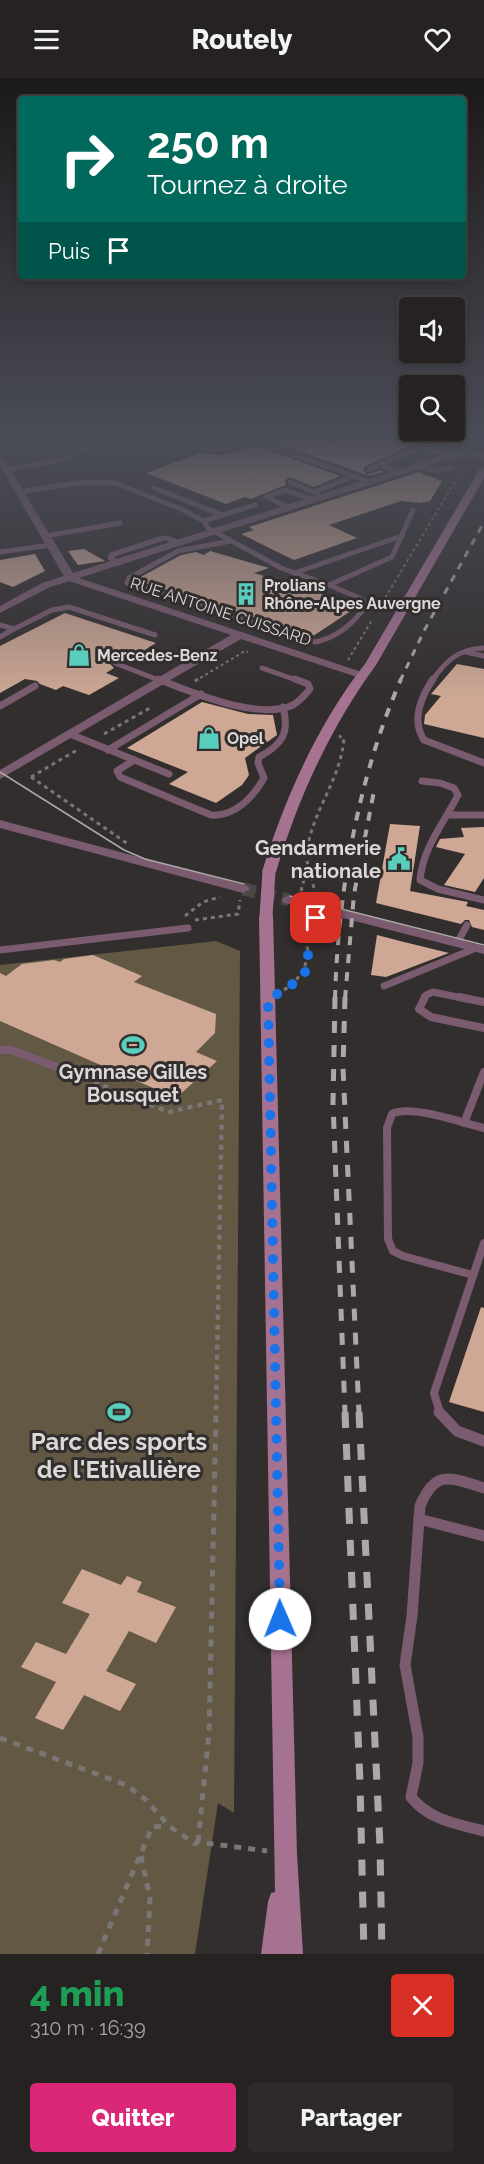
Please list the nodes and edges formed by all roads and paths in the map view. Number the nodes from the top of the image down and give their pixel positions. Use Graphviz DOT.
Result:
graph roads {
  1 [pos="39,524"];
  2 [pos="118,524"];
  3 [pos="207,524"];
  4 [pos="241,524"];
  5 [pos="407,524"];
  6 [pos="429,524"];
  7 [pos="453,524"];
  8 [pos="215,532"];
  9 [pos="402,536"];
  10 [pos="49,541"];
  11 [pos="231,542"];
  12 [pos="0,552"];
  13 [pos="294,573"];
  14 [pos="70,578"];
  15 [pos="328,585"];
  16 [pos="0,610"];
  17 [pos="0,625"];
  18 [pos="14,629"];
  19 [pos="241,634"];
  20 [pos="155,635"];
  21 [pos="0,637"];
  22 [pos="484,648"];
  23 [pos="462,651"];
  24 [pos="484,656"];
  25 [pos="115,663"];
  26 [pos="262,668"];
  27 [pos="342,669"];
  28 [pos="361,675"];
  29 [pos="163,680"];
  30 [pos="35,686"];
  31 [pos="201,694"];
  32 [pos="0,706"];
  33 [pos="283,707"];
  34 [pos="330,732"];
  35 [pos="70,734"];
  36 [pos="108,750"];
  37 [pos="134,760"];
  38 [pos="484,763"];
  39 [pos="16,766"];
  40 [pos="169,774"];
  41 [pos="0,775"];
  42 [pos="422,781"];
  43 [pos="449,814"];
  44 [pos="484,815"];
  45 [pos="0,824"];
  46 [pos="132,853"];
  47 [pos="306,871"];
  48 [pos="241,892"];
  49 [pos="226,895"];
  50 [pos="295,897"];
  51 [pos="316,899"];
  52 [pos="484,900"];
  53 [pos="478,908"];
  54 [pos="181,918"];
  55 [pos="467,925"];
  56 [pos="188,928"];
  57 [pos="171,930"];
  58 [pos="457,943"];
  59 [pos="481,949"];
  60 [pos="0,950"];
  61 [pos="384,986"];
  62 [pos="268,1000"];
  63 [pos="484,1002"];
  64 [pos="484,1028"];
  65 [pos="0,1050"];
  66 [pos="57,1067"];
  67 [pos="484,1072"];
  68 [pos="464,1124"];
  69 [pos="484,1128"];
  70 [pos="484,1243"];
  71 [pos="473,1275"];
  72 [pos="484,1441"];
  73 [pos="484,1488"];
  74 [pos="419,1519"];
  75 [pos="484,1536"];
  76 [pos="0,1738"];
  77 [pos="169,1826"];
  78 [pos="484,1831"];
  79 [pos="198,1842"];
  80 [pos="285,1854"];
  81 [pos="141,1855"];
  82 [pos="98,1954"];
  83 [pos="147,1954"];
  84 [pos="274,1954"];
  85 [pos="290,1954"];
  1 -- 10 [label="street"];
  2 -- 10 [label="lane"];
  3 -- 8 [label="lane"];
  4 -- 8 [label="street"];
  5 -- 9 [label="lane"];
  6 -- 27 [label="path"];
  7 -- 28 [label="main road"];
  8 -- 11 [label="lane"];
  8 -- 14 [label="street"];
  9 -- 13 [label="lane"];
  9 -- 15 [label="lane"];
  10 -- 12 [label="lane"];
  10 -- 14 [label="street"];
  11 -- 13 [label="lane"];
  11 -- 15 [label="lane"];
  13 -- 15 [label="lane"];
  14 -- 16 [label="street"];
  14 -- 19 [label="street, RUE ANTOINE CUISSARD"];
  17 -- 18 [label="lane"];
  18 -- 20 [label="lane"];
  18 -- 21 [label="lane"];
  19 -- 27 [label="street, RUE ANTOINE CUISSARD"];
  19 -- 29 [label="street"];
  22 -- 23 [label="lane"];
  23 -- 24 [label="lane"];
  23 -- 38 [label="lane"];
  25 -- 29 [label="lane"];
  26 -- 33 [label="lane"];
  27 -- 28 [label="street, RUE ANTOINE CUISSARD"];
  28 -- 34 [label="main road"];
  29 -- 31 [label="lane"];
  29 -- 35 [label="street"];
  30 -- 32 [label="lane"];
  31 -- 33 [label="lane"];
  31 -- 36 [label="lane"];
  33 -- 37 [label="lane"];
  34 -- 47 [label="path"];
  34 -- 62 [label="main road, bridge"];
  35 -- 36 [label="lane"];
  35 -- 39 [label="street"];
  36 -- 37 [label="lane"];
  37 -- 40 [label="lane"];
  39 -- 41 [label="street"];
  39 -- 46 [label="path"];
  42 -- 43 [label="lane"];
  43 -- 44 [label="lane"];
  43 -- 52 [label="lane"];
  45 -- 46 [label="street"];
  46 -- 48 [label="street"];
  47 -- 50 [label="path"];
  47 -- 51 [label="path"];
  48 -- 57 [label="path"];
  49 -- 54 [label="path"];
  50 -- 58 [label="street"];
  50 -- 62 [label="path"];
  52 -- 53 [label="lane"];
  55 -- 58 [label="lane"];
  56 -- 57 [label="lane"];
  57 -- 60 [label="lane"];
  58 -- 59 [label="street"];
  59 -- 61 [label="lane"];
  62 -- 80 [label="main road"];
  63 -- 64 [label="lane"];
  65 -- 66 [label="lane"];
  66 -- 79 [label="path"];
  67 -- 68 [label="lane"];
  68 -- 69 [label="lane"];
  68 -- 71 [label="lane"];
  70 -- 71 [label="lane"];
  71 -- 72 [label="lane"];
  73 -- 74 [label="lane"];
  74 -- 75 [label="lane"];
  74 -- 78 [label="lane"];
  76 -- 77 [label="path"];
  77 -- 79 [label="path"];
  77 -- 81 [label="path"];
  79 -- 80 [label="path"];
  80 -- 84 [label="main road"];
  80 -- 85 [label="main road"];
  81 -- 82 [label="path"];
  81 -- 83 [label="path"];
}
